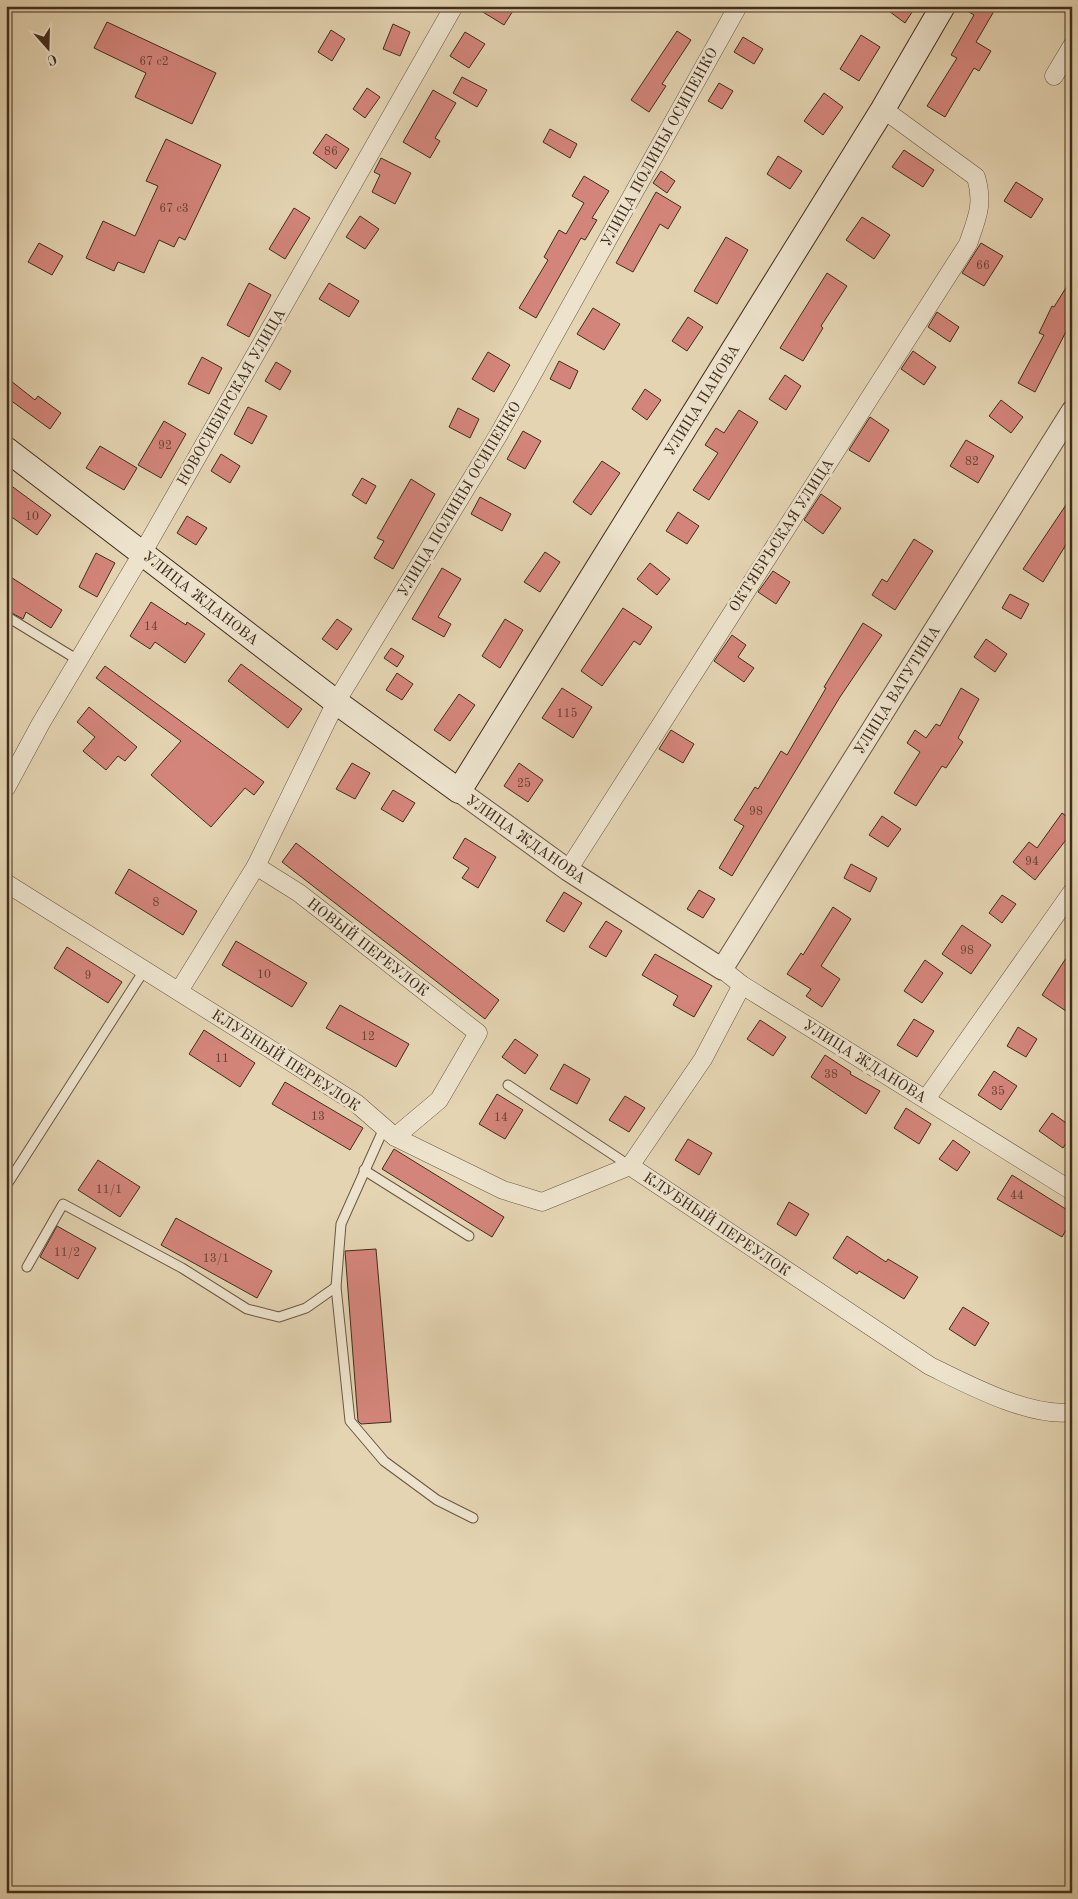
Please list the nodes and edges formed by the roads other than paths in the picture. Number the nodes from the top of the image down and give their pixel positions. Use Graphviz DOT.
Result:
graph roads {
  1 [pos="454,6"];
  2 [pos="738,6"];
  3 [pos="942,6"];
  4 [pos="1072,46"];
  5 [pos="1054,76"];
  6 [pos="883,109"];
  7 [pos="1072,411"];
  8 [pos="6,449"];
  9 [pos="143,552"];
  10 [pos="6,616"];
  11 [pos="78,660"];
  12 [pos="336,702"];
  13 [pos="6,788"];
  14 [pos="459,791"];
  15 [pos="256,866"];
  16 [pos="568,870"];
  17 [pos="6,883"];
  18 [pos="1072,892"];
  19 [pos="145,969"];
  20 [pos="722,969"];
  21 [pos="742,984"];
  22 [pos="179,991"];
  23 [pos="508,1085"];
  24 [pos="926,1099"];
  25 [pos="389,1132"];
  26 [pos="630,1166"];
  27 [pos="364,1170"];
  28 [pos="1064,1182"];
  29 [pos="6,1186"];
  30 [pos="1072,1191"];
  31 [pos="469,1236"];
  32 [pos="27,1267"];
  33 [pos="336,1287"];
  34 [pos="1072,1412"];
  35 [pos="473,1518"];
  1 -- 9 [label="street, НОВОСИБИРСКАЯ УЛИЦА"];
  2 -- 12 [label="street, УЛИЦА ПОЛИНЫ ОСИПЕНКО"];
  3 -- 6 [label="main road, УЛИЦА ПАНОВА"];
  4 -- 5 [label="street"];
  6 -- 14 [label="main road, УЛИЦА ПАНОВА"];
  6 -- 16 [label="street, ОКТЯБРЬСКАЯ УЛИЦА"];
  7 -- 20 [label="street, УЛИЦА ВАТУТИНА"];
  8 -- 9 [label="main road, УЛИЦА ЖДАНОВА"];
  9 -- 11 [label="street, НОВОСИБИРСКАЯ УЛИЦА"];
  9 -- 12 [label="main road, УЛИЦА ЖДАНОВА"];
  10 -- 11 [label="lane"];
  11 -- 13 [label="street, НОВОСИБИРСКАЯ УЛИЦА"];
  12 -- 14 [label="main road, УЛИЦА ЖДАНОВА"];
  12 -- 15 [label="street, УЛИЦА ПОЛИНЫ ОСИПЕНКО"];
  14 -- 16 [label="street, УЛИЦА ЖДАНОВА"];
  15 -- 22 [label="street, УЛИЦА ПОЛИНЫ ОСИПЕНКО"];
  15 -- 25 [label="street, НОВЫЙ ПЕРЕУЛОК"];
  16 -- 20 [label="street, УЛИЦА ЖДАНОВА"];
  17 -- 19 [label="street, КЛУБНЫЙ ПЕРЕУЛОК"];
  18 -- 24 [label="street"];
  19 -- 22 [label="street, КЛУБНЫЙ ПЕРЕУЛОК"];
  19 -- 29 [label="lane"];
  20 -- 21 [label="street, УЛИЦА ЖДАНОВА"];
  21 -- 24 [label="street, УЛИЦА ЖДАНОВА"];
  21 -- 26 [label="street"];
  22 -- 25 [label="street, КЛУБНЫЙ ПЕРЕУЛОК"];
  23 -- 26 [label="lane"];
  24 -- 28 [label="street, УЛИЦА ЖДАНОВА"];
  25 -- 26 [label="street, КЛУБНЫЙ ПЕРЕУЛОК"];
  25 -- 27 [label="lane"];
  26 -- 34 [label="street, КЛУБНЫЙ ПЕРЕУЛОК"];
  27 -- 31 [label="lane"];
  27 -- 33 [label="lane"];
  28 -- 30 [label="street, УЛИЦА ЖДАНОВА"];
  32 -- 33 [label="lane"];
  33 -- 35 [label="lane"];
}
